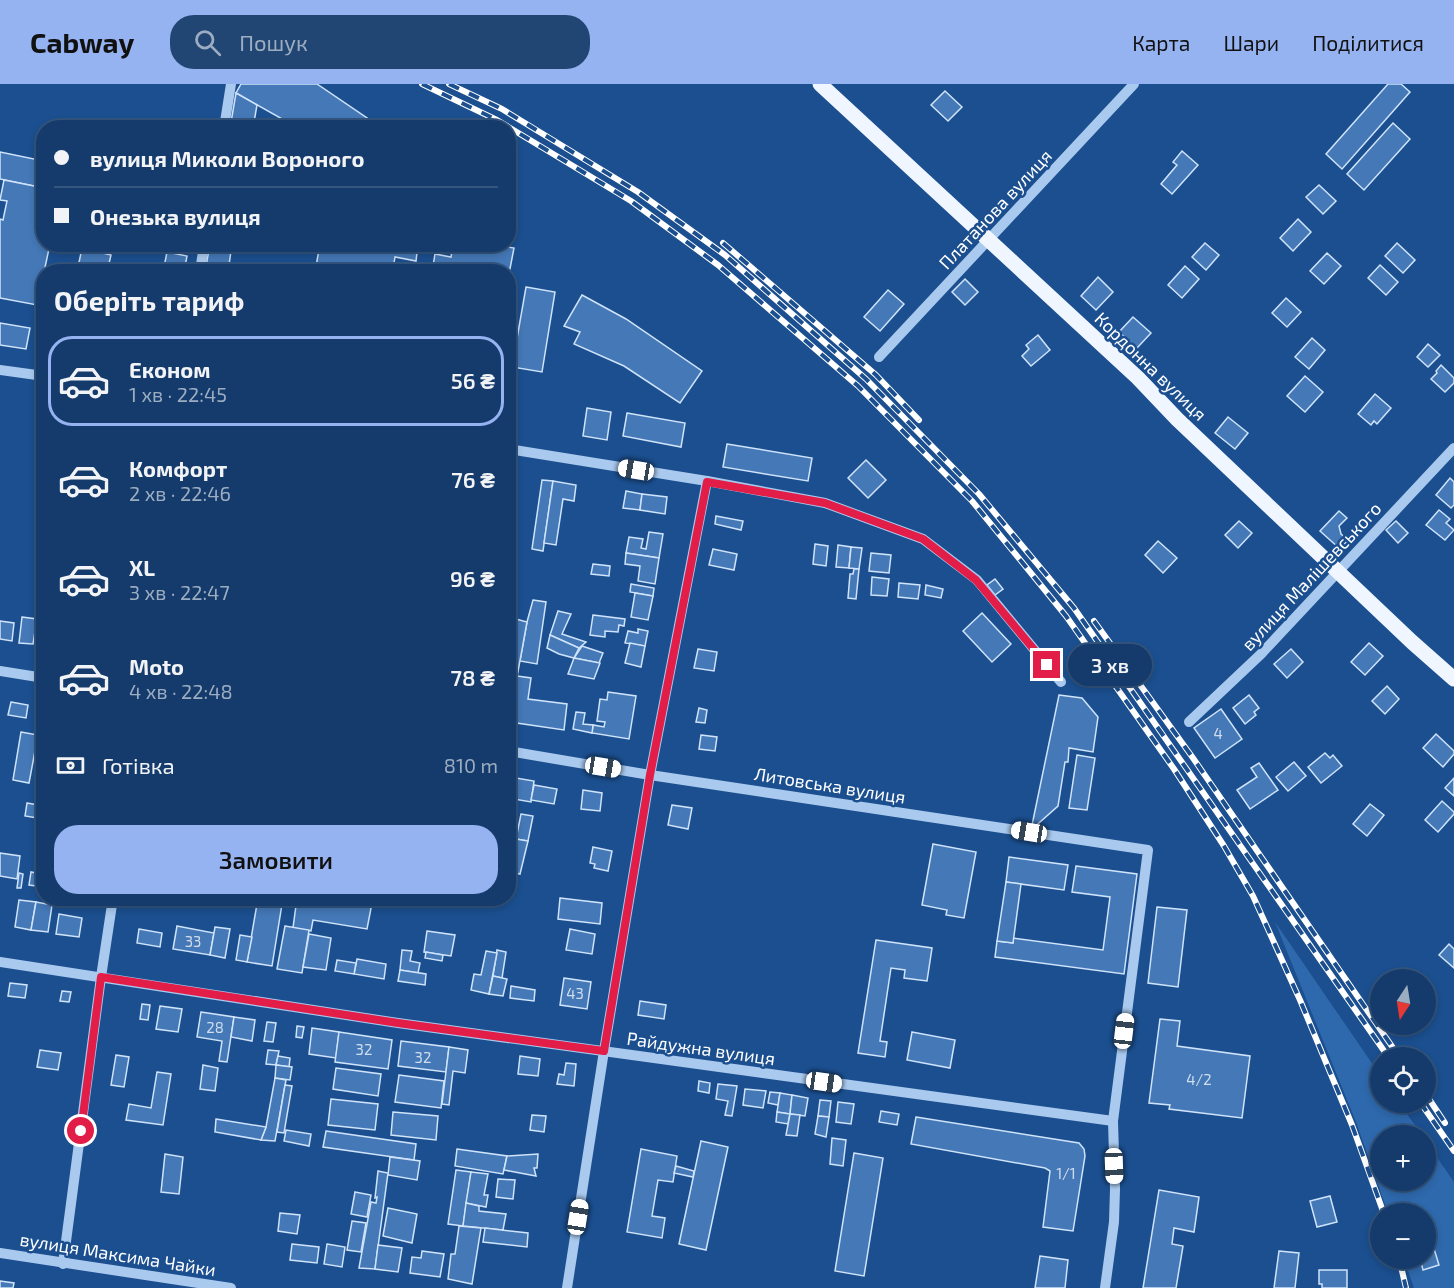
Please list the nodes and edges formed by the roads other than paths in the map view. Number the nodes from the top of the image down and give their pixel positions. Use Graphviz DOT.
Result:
graph roads {
  1 [pos="231,84"];
  2 [pos="820,84"];
  3 [pos="1134,84"];
  4 [pos="225,120"];
  5 [pos="988,240"];
  6 [pos="879,357"];
  7 [pos="0,370"];
  8 [pos="36,375"];
  9 [pos="1454,448"];
  10 [pos="516,450"];
  11 [pos="707,482"];
  12 [pos="1339,572"];
  13 [pos="0,671"];
  14 [pos="36,677"];
  15 [pos="1454,679"];
  16 [pos="1062,682"];
  17 [pos="1189,722"];
  18 [pos="516,752"];
  19 [pos="650,775"];
  20 [pos="112,906"];
  21 [pos="0,962"];
  22 [pos="101,977"];
  23 [pos="604,1051"];
  24 [pos="1113,1121"];
  25 [pos="0,1253"];
  26 [pos="63,1264"];
  27 [pos="231,1288"];
  28 [pos="567,1288"];
  29 [pos="1105,1288"];
  1 -- 4 [label="street"];
  2 -- 5 [label="main road, Кордонна вулиця"];
  3 -- 5 [label="street, Платанова вулиця"];
  5 -- 6 [label="street, Платанова вулиця"];
  5 -- 12 [label="main road, Кордонна вулиця"];
  7 -- 8 [label="street"];
  9 -- 12 [label="street, вулиця Малішевського"];
  10 -- 11 [label="street"];
  11 -- 16 [label="street"];
  11 -- 19 [label="street"];
  12 -- 15 [label="main road, Кордонна вулиця"];
  12 -- 17 [label="street, вулиця Малішевського"];
  13 -- 14 [label="street"];
  18 -- 19 [label="street, Литовська вулиця"];
  19 -- 23 [label="street"];
  19 -- 24 [label="street, Литовська вулиця"];
  20 -- 22 [label="street"];
  21 -- 22 [label="street, Райдужна вулиця"];
  22 -- 23 [label="street, Райдужна вулиця"];
  22 -- 26 [label="street"];
  23 -- 24 [label="street, Райдужна вулиця"];
  23 -- 28 [label="street"];
  24 -- 29 [label="street"];
  25 -- 26 [label="street, вулиця Максима Чайки"];
  26 -- 27 [label="street, вулиця Максима Чайки"];
}
